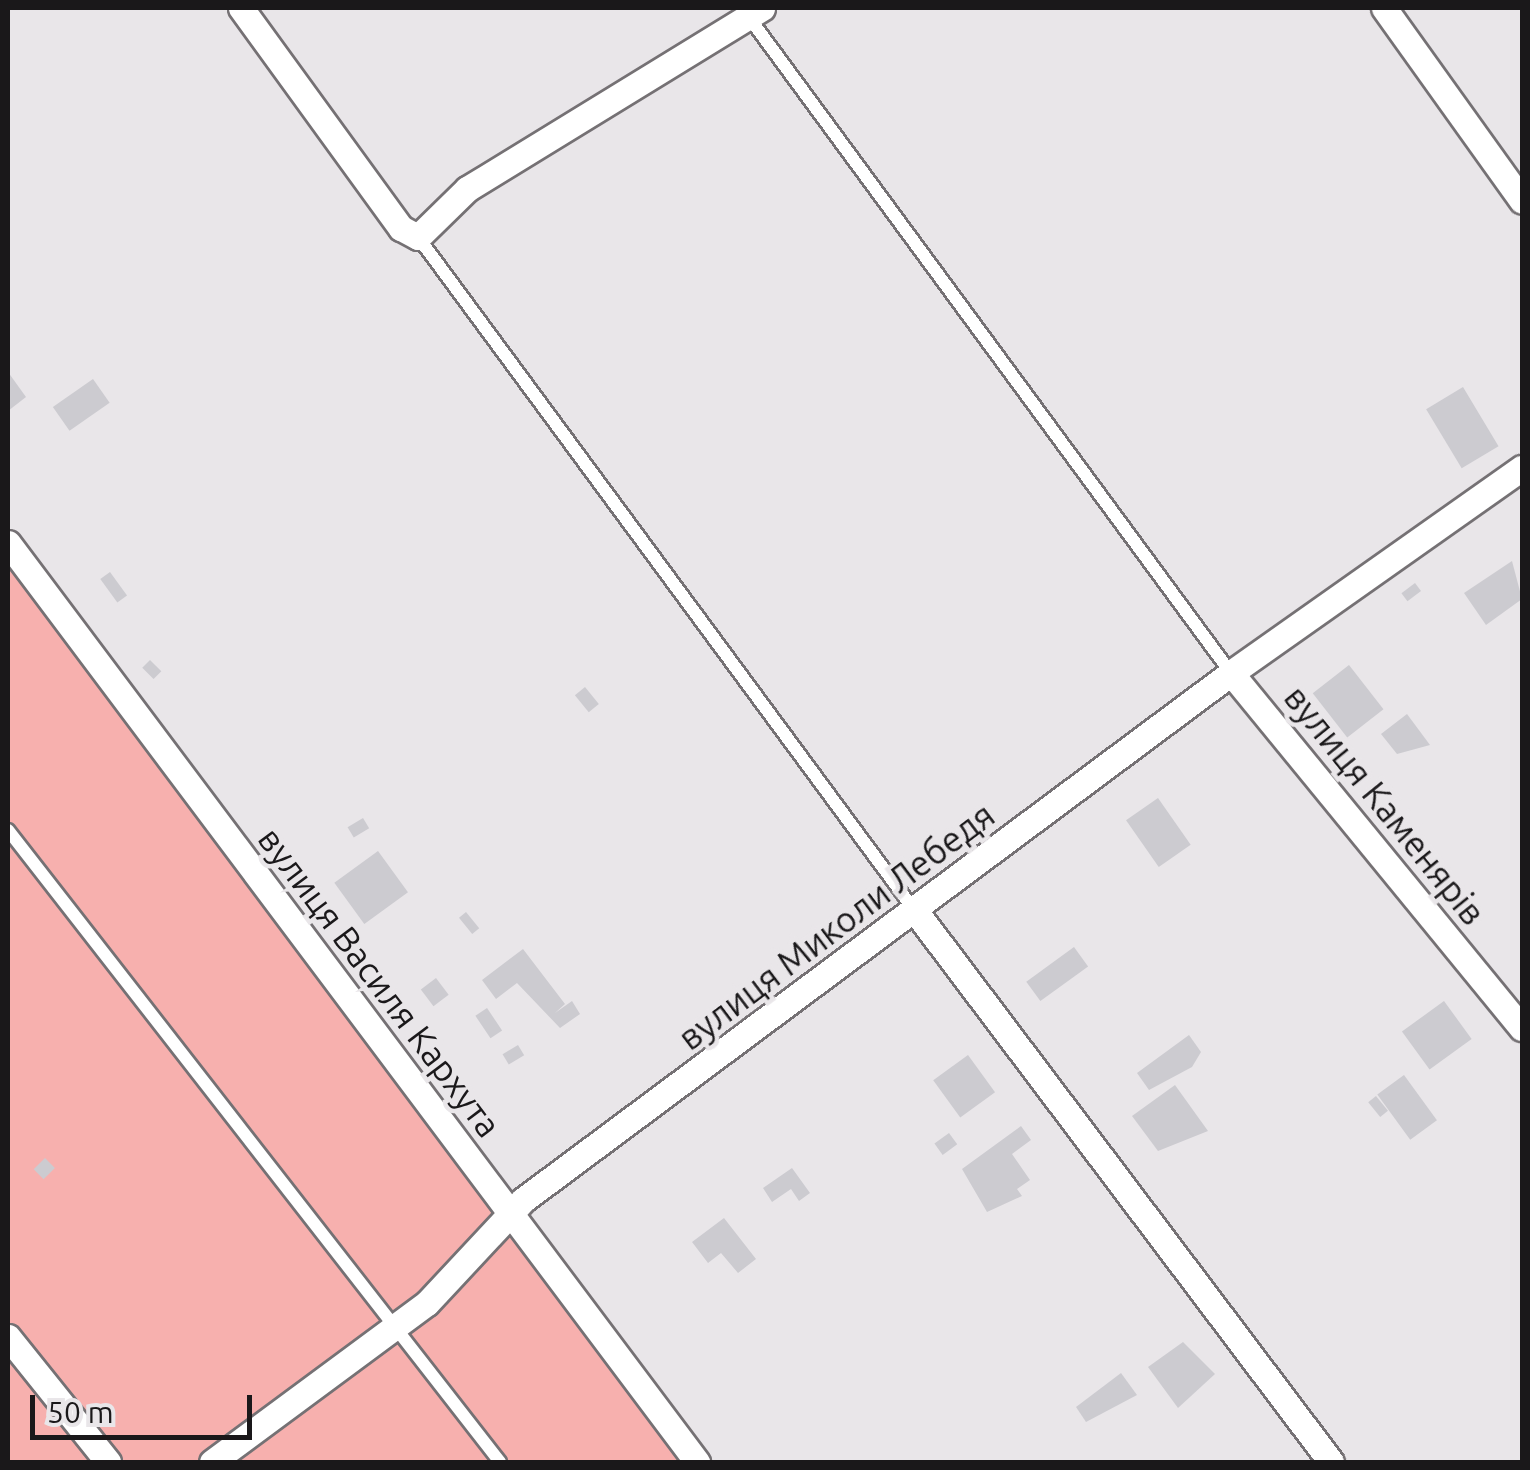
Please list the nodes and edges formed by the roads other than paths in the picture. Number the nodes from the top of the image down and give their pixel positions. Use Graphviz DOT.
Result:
graph roads {
  1 [pos="241,8"];
  2 [pos="1384,8"];
  3 [pos="755,12"];
  4 [pos="1522,201"];
  5 [pos="418,237"];
  6 [pos="1522,468"];
  7 [pos="8,543"];
  8 [pos="1231,673"];
  9 [pos="8,830"];
  10 [pos="916,912"];
  11 [pos="1522,1028"];
  12 [pos="509,1212"];
  13 [pos="398,1325"];
  14 [pos="8,1337"];
  15 [pos="108,1462"];
  16 [pos="212,1462"];
  17 [pos="500,1462"];
  18 [pos="697,1462"];
  19 [pos="1331,1462"];
  1 -- 5 [label="street"];
  2 -- 4 [label="street"];
  3 -- 5 [label="street"];
  3 -- 8 [label="lane"];
  5 -- 10 [label="lane"];
  6 -- 8 [label="street, вулиця Миколи Лебедя"];
  7 -- 12 [label="street, вулиця Василя Кархута"];
  8 -- 10 [label="street, вулиця Миколи Лебедя"];
  8 -- 11 [label="street, вулиця Каменярів"];
  9 -- 13 [label="lane"];
  10 -- 12 [label="street, вулиця Миколи Лебедя"];
  10 -- 19 [label="street"];
  12 -- 13 [label="street, вулиця Миколи Лебедя"];
  12 -- 18 [label="street, вулиця Василя Кархута"];
  13 -- 16 [label="street, вулиця Миколи Лебедя"];
  13 -- 17 [label="lane"];
  14 -- 15 [label="street"];
}
